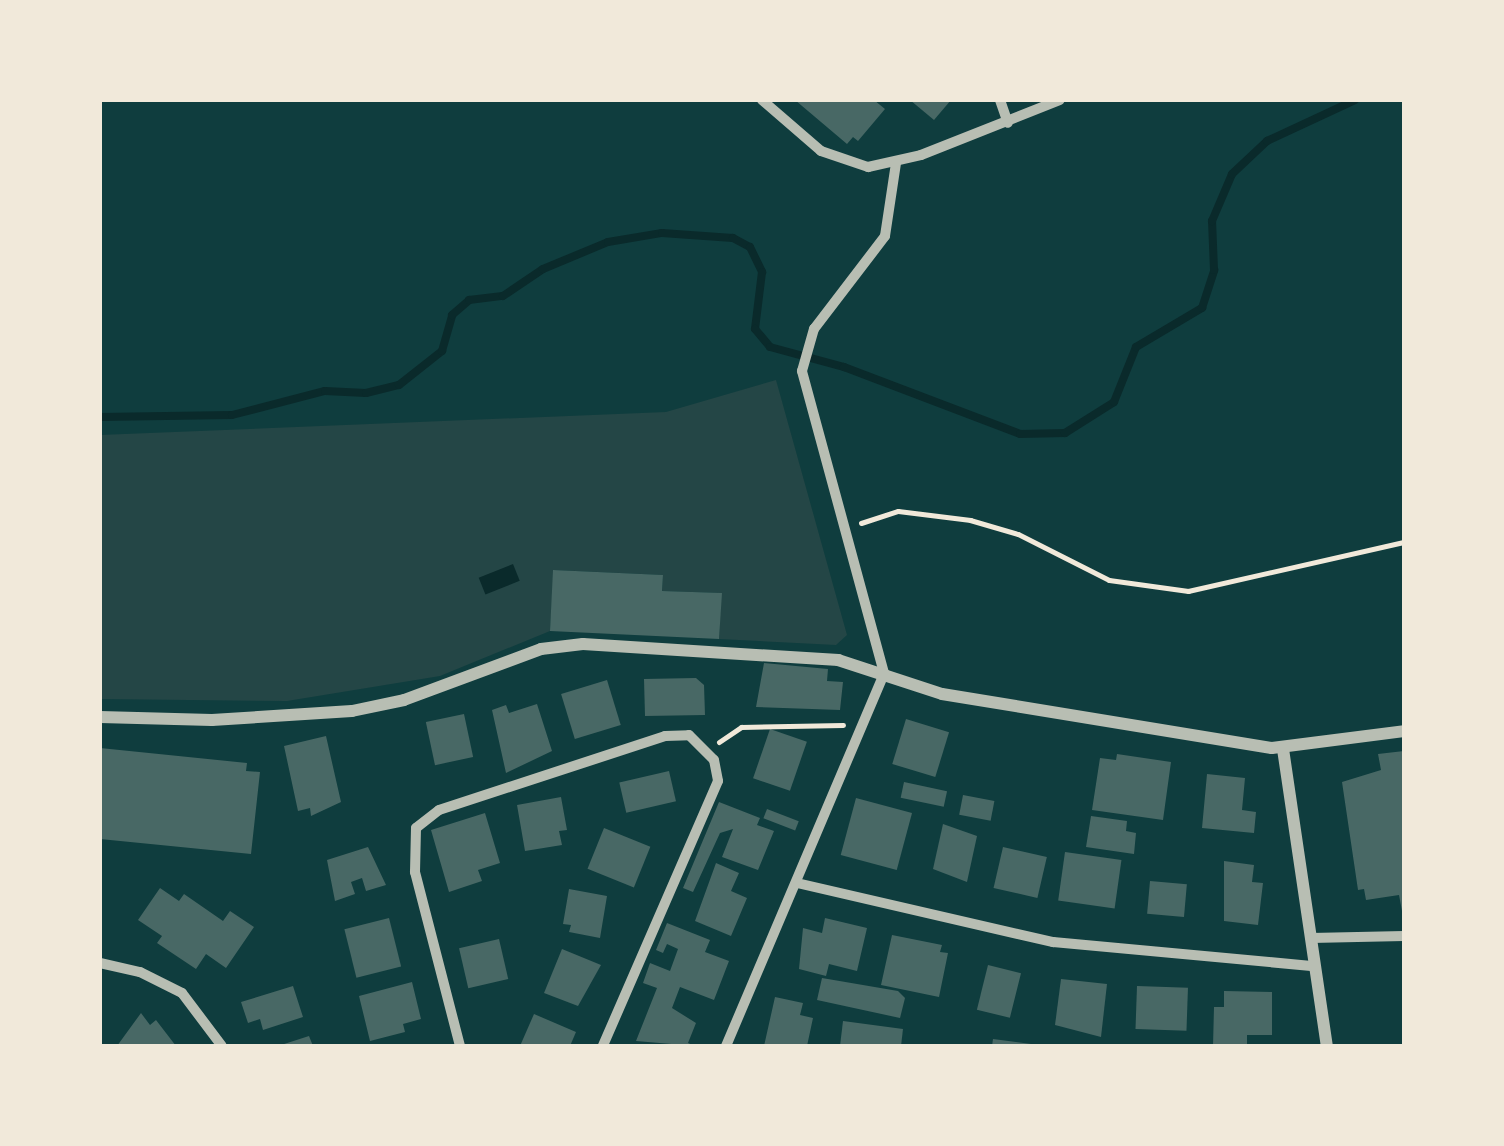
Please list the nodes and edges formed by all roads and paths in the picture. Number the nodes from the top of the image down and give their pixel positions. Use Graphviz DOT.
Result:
graph roads {
  1 [pos="762,100"];
  2 [pos="1000,100"];
  3 [pos="1060,100"];
  4 [pos="1008,123"];
  5 [pos="896,163"];
  6 [pos="848,542"];
  7 [pos="1404,542"];
  8 [pos="884,673"];
  9 [pos="100,717"];
  10 [pos="848,724"];
  11 [pos="1404,731"];
  12 [pos="1282,749"];
  13 [pos="708,750"];
  14 [pos="797,883"];
  15 [pos="1404,936"];
  16 [pos="1311,938"];
  17 [pos="100,963"];
  18 [pos="1314,966"];
  19 [pos="222,1046"];
  20 [pos="460,1046"];
  21 [pos="603,1046"];
  22 [pos="726,1046"];
  23 [pos="1327,1046"];
  1 -- 5 [label="street"];
  2 -- 4 [label="street"];
  3 -- 4 [label="street"];
  4 -- 5 [label="street"];
  5 -- 6 [label="street"];
  6 -- 7 [label="path"];
  6 -- 8 [label="street"];
  8 -- 9 [label="street"];
  8 -- 12 [label="street"];
  8 -- 14 [label="street"];
  10 -- 13 [label="path"];
  11 -- 12 [label="street"];
  12 -- 16 [label="street"];
  13 -- 20 [label="street"];
  13 -- 21 [label="street"];
  14 -- 18 [label="street"];
  14 -- 22 [label="street"];
  15 -- 16 [label="street"];
  16 -- 18 [label="street"];
  17 -- 19 [label="street"];
  18 -- 23 [label="street"];
}
